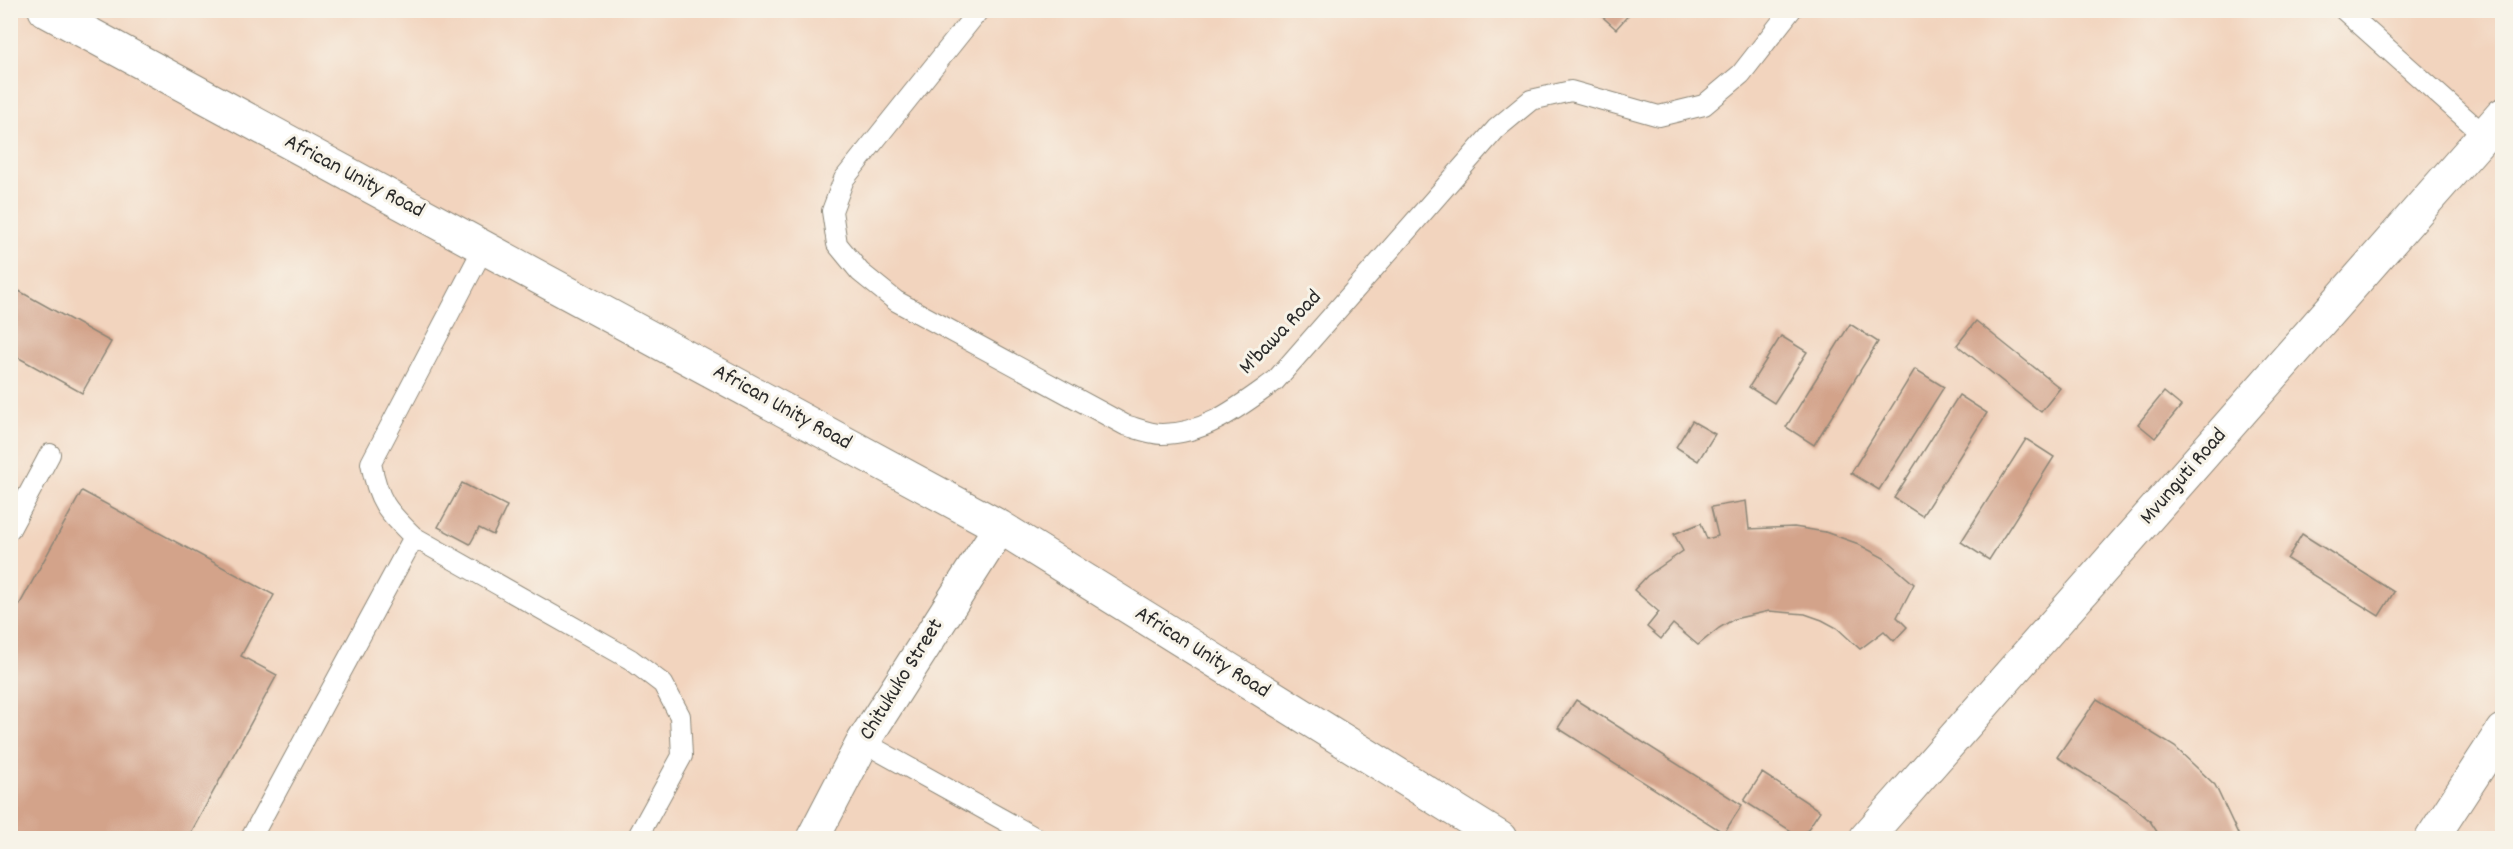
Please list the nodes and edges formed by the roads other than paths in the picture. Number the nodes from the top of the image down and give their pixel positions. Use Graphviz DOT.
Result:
graph roads {
  1 [pos="45,10"];
  2 [pos="979,10"];
  3 [pos="1791,10"];
  4 [pos="2344,10"];
  5 [pos="2493,125"];
  6 [pos="484,247"];
  7 [pos="50,454"];
  8 [pos="1000,527"];
  9 [pos="10,529"];
  10 [pos="414,537"];
  11 [pos="2502,730"];
  12 [pos="863,742"];
  13 [pos="251,838"];
  14 [pos="638,838"];
  15 [pos="813,838"];
  16 [pos="1036,838"];
  17 [pos="1500,838"];
  18 [pos="1866,838"];
  19 [pos="2432,838"];
  1 -- 6 [label="street, African Unity Road"];
  2 -- 3 [label="lane, M'bawa Road"];
  4 -- 5 [label="lane"];
  5 -- 18 [label="street, Mvunguti Road"];
  6 -- 8 [label="street, African Unity Road"];
  6 -- 10 [label="lane"];
  7 -- 9 [label="lane"];
  8 -- 12 [label="street, Chitukuko Street"];
  8 -- 17 [label="street, African Unity Road"];
  10 -- 13 [label="lane"];
  10 -- 14 [label="lane"];
  11 -- 19 [label="street"];
  12 -- 15 [label="street, Chitukuko Street"];
  12 -- 16 [label="lane"];
}
